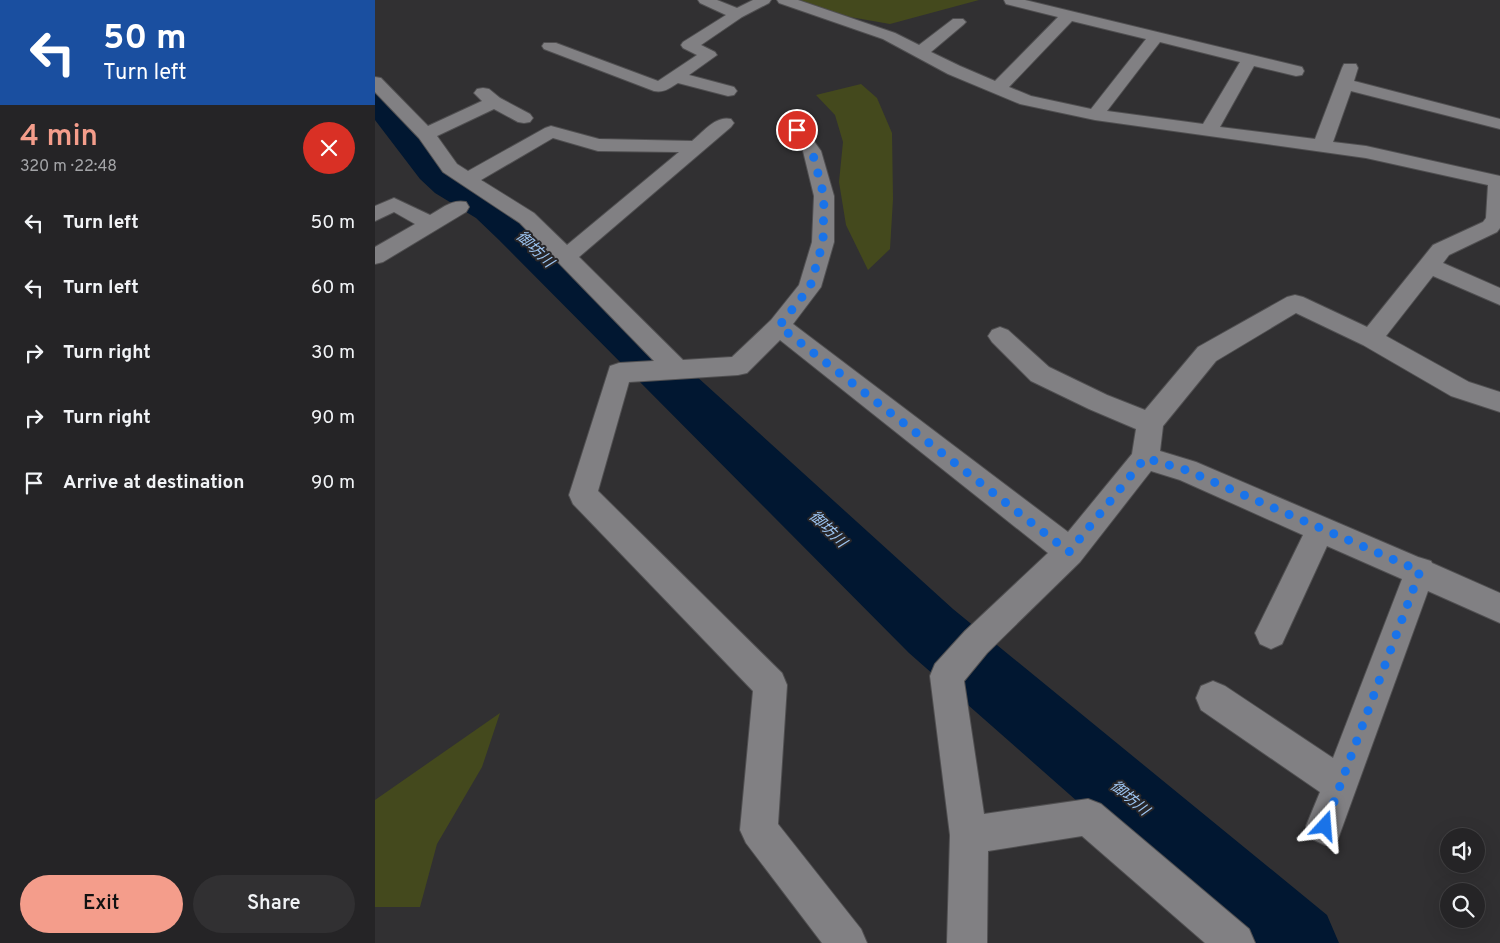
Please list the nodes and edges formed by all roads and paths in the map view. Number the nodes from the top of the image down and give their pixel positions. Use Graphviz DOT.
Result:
graph roads {
  1 [pos="705,0"];
  2 [pos="764,0"];
  3 [pos="784,0"];
  4 [pos="1011,1"];
  5 [pos="737,14"];
  6 [pos="1069,16"];
  7 [pos="958,22"];
  8 [pos="1155,37"];
  9 [pos="550,46"];
  10 [pos="921,52"];
  11 [pos="1249,60"];
  12 [pos="1351,67"];
  13 [pos="1296,71"];
  14 [pos="676,77"];
  15 [pos="375,82"];
  16 [pos="1345,84"];
  17 [pos="997,89"];
  18 [pos="728,91"];
  19 [pos="1095,115"];
  20 [pos="524,118"];
  21 [pos="725,123"];
  22 [pos="1500,124"];
  23 [pos="797,130"];
  24 [pos="1208,131"];
  25 [pos="425,134"];
  26 [pos="1322,146"];
  27 [pos="697,147"];
  28 [pos="468,179"];
  29 [pos="1499,182"];
  30 [pos="459,207"];
  31 [pos="375,214"];
  32 [pos="429,224"];
  33 [pos="375,257"];
  34 [pos="566,257"];
  35 [pos="1430,266"];
  36 [pos="1500,297"];
  37 [pos="779,326"];
  38 [pos="999,336"];
  39 [pos="1371,339"];
  40 [pos="666,370"];
  41 [pos="1500,402"];
  42 [pos="1150,423"];
  43 [pos="1145,458"];
  44 [pos="1321,528"];
  45 [pos="1069,552"];
  46 [pos="1420,571"];
  47 [pos="1500,608"];
  48 [pos="1271,633"];
  49 [pos="1213,698"];
  50 [pos="1340,784"];
  51 [pos="1325,826"];
  52 [pos="969,835"];
  53 [pos="847,943"];
  54 [pos="967,943"];
  55 [pos="1235,943"];
  1 -- 5 [label="street"];
  2 -- 5 [label="street"];
  3 -- 10 [label="street"];
  4 -- 6 [label="street"];
  5 -- 14 [label="street"];
  6 -- 8 [label="street"];
  6 -- 17 [label="street"];
  7 -- 10 [label="street"];
  8 -- 11 [label="street"];
  8 -- 19 [label="street"];
  9 -- 14 [label="street"];
  10 -- 17 [label="street"];
  11 -- 13 [label="street"];
  11 -- 24 [label="street"];
  12 -- 16 [label="street"];
  14 -- 18 [label="street"];
  15 -- 25 [label="street"];
  16 -- 22 [label="street"];
  16 -- 26 [label="street"];
  17 -- 19 [label="street"];
  19 -- 24 [label="street"];
  20 -- 25 [label="street"];
  21 -- 27 [label="street"];
  23 -- 37 [label="street"];
  24 -- 26 [label="street"];
  25 -- 28 [label="street"];
  26 -- 29 [label="street"];
  27 -- 28 [label="street"];
  27 -- 34 [label="street"];
  28 -- 34 [label="street"];
  29 -- 35 [label="street"];
  30 -- 32 [label="street"];
  31 -- 32 [label="street"];
  32 -- 33 [label="street"];
  34 -- 40 [label="street"];
  35 -- 36 [label="street"];
  35 -- 39 [label="street"];
  37 -- 40 [label="street"];
  37 -- 45 [label="street"];
  38 -- 42 [label="street"];
  39 -- 41 [label="street"];
  39 -- 42 [label="street"];
  40 -- 53 [label="street"];
  42 -- 43 [label="street"];
  43 -- 44 [label="street"];
  43 -- 45 [label="street"];
  44 -- 46 [label="street"];
  44 -- 48 [label="street"];
  45 -- 52 [label="street"];
  46 -- 47 [label="street"];
  46 -- 50 [label="street"];
  49 -- 50 [label="street"];
  50 -- 51 [label="street"];
  52 -- 54 [label="street"];
  52 -- 55 [label="street"];
}
